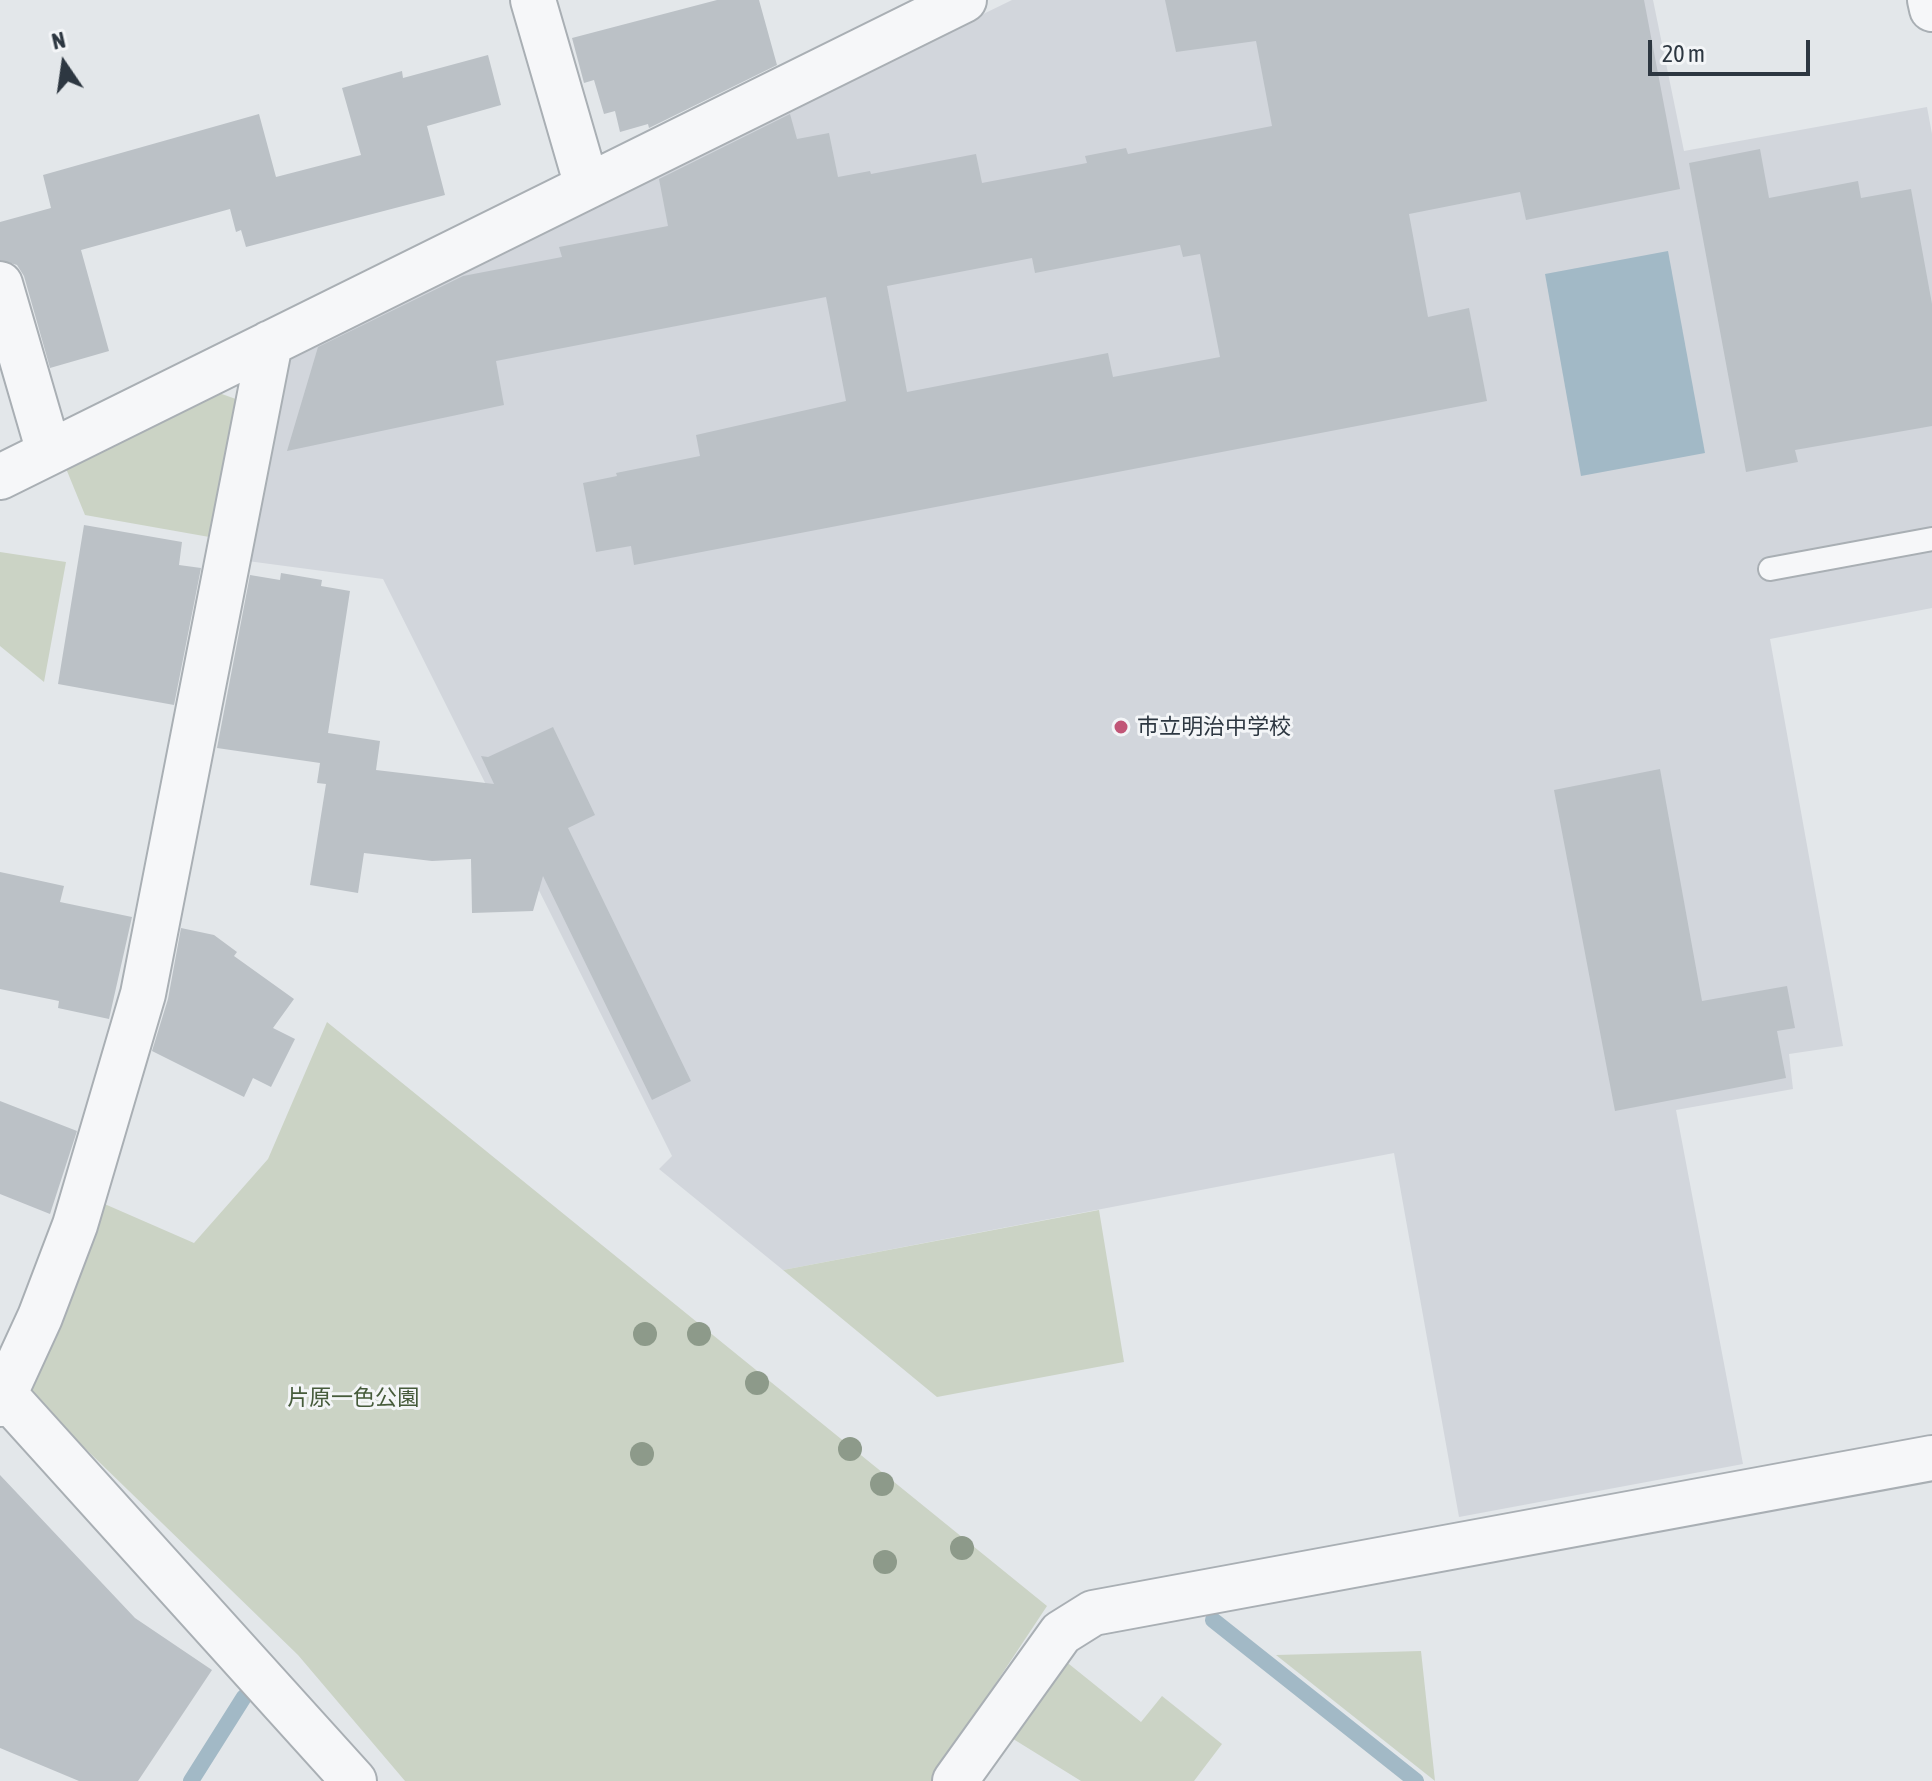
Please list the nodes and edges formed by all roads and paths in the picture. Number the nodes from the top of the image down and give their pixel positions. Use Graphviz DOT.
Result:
graph roads {
  1 [pos="533,0"];
  2 [pos="964,0"];
  3 [pos="1930,0"];
  4 [pos="1932,9"];
  5 [pos="587,186"];
  6 [pos="0,284"];
  7 [pos="270,343"];
  8 [pos="49,452"];
  9 [pos="0,477"];
  10 [pos="1932,539"];
  11 [pos="1770,569"];
  12 [pos="3,1399"];
  13 [pos="1932,1458"];
  14 [pos="354,1781"];
  15 [pos="955,1781"];
  1 -- 5 [label="street"];
  2 -- 5 [label="street"];
  3 -- 4 [label="street"];
  5 -- 7 [label="street"];
  6 -- 8 [label="street"];
  7 -- 8 [label="street"];
  7 -- 12 [label="street"];
  8 -- 9 [label="street"];
  10 -- 11 [label="lane"];
  12 -- 14 [label="street"];
  13 -- 15 [label="street"];
}
